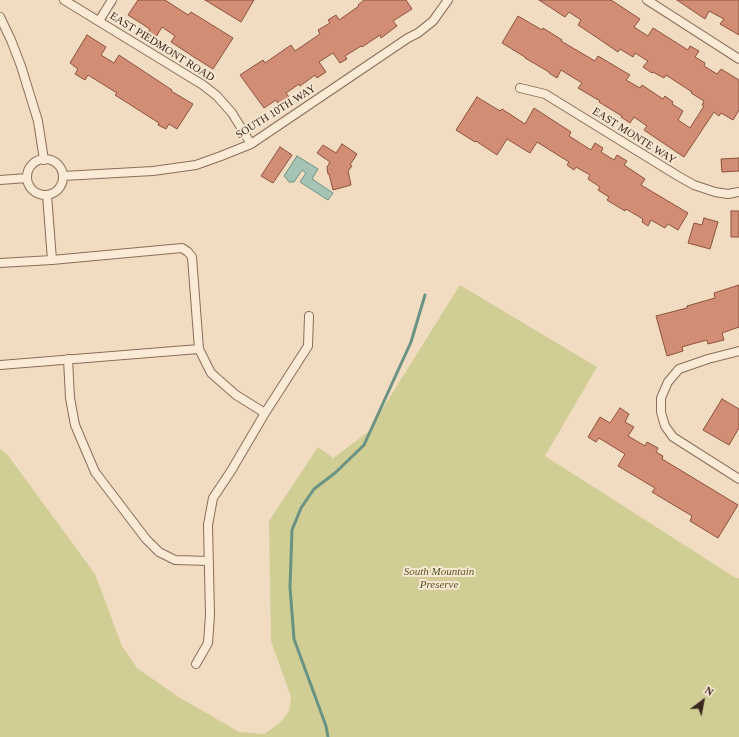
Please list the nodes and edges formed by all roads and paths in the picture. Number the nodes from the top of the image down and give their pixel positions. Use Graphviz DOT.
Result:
graph roads {
  1 [pos="64,0"];
  2 [pos="112,0"];
  3 [pos="448,0"];
  4 [pos="647,0"];
  5 [pos="0,18"];
  6 [pos="99,21"];
  7 [pos="739,59"];
  8 [pos="520,88"];
  9 [pos="251,144"];
  10 [pos="44,160"];
  11 [pos="63,176"];
  12 [pos="27,178"];
  13 [pos="0,180"];
  14 [pos="739,192"];
  15 [pos="46,195"];
  16 [pos="52,260"];
  17 [pos="0,263"];
  18 [pos="309,316"];
  19 [pos="199,349"];
  20 [pos="739,351"];
  21 [pos="68,359"];
  22 [pos="0,365"];
  23 [pos="265,414"];
  24 [pos="739,479"];
  25 [pos="209,561"];
  26 [pos="196,664"];
  1 -- 6 [label="street, EAST PIEDMONT ROAD"];
  2 -- 6 [label="street"];
  3 -- 9 [label="street, SOUTH 10TH WAY"];
  4 -- 7 [label="street"];
  5 -- 10 [label="street"];
  6 -- 9 [label="street, EAST PIEDMONT ROAD"];
  8 -- 14 [label="street, EAST MONTE WAY"];
  9 -- 11 [label="street, SOUTH 10TH WAY"];
  10 -- 11 [label="street"];
  10 -- 12 [label="street"];
  11 -- 15 [label="street"];
  12 -- 13 [label="street"];
  12 -- 15 [label="street"];
  15 -- 16 [label="street"];
  16 -- 17 [label="street"];
  16 -- 19 [label="street"];
  18 -- 23 [label="street"];
  19 -- 21 [label="street"];
  19 -- 23 [label="street"];
  20 -- 24 [label="street"];
  21 -- 22 [label="street"];
  21 -- 25 [label="street"];
  23 -- 25 [label="street"];
  25 -- 26 [label="street"];
}
